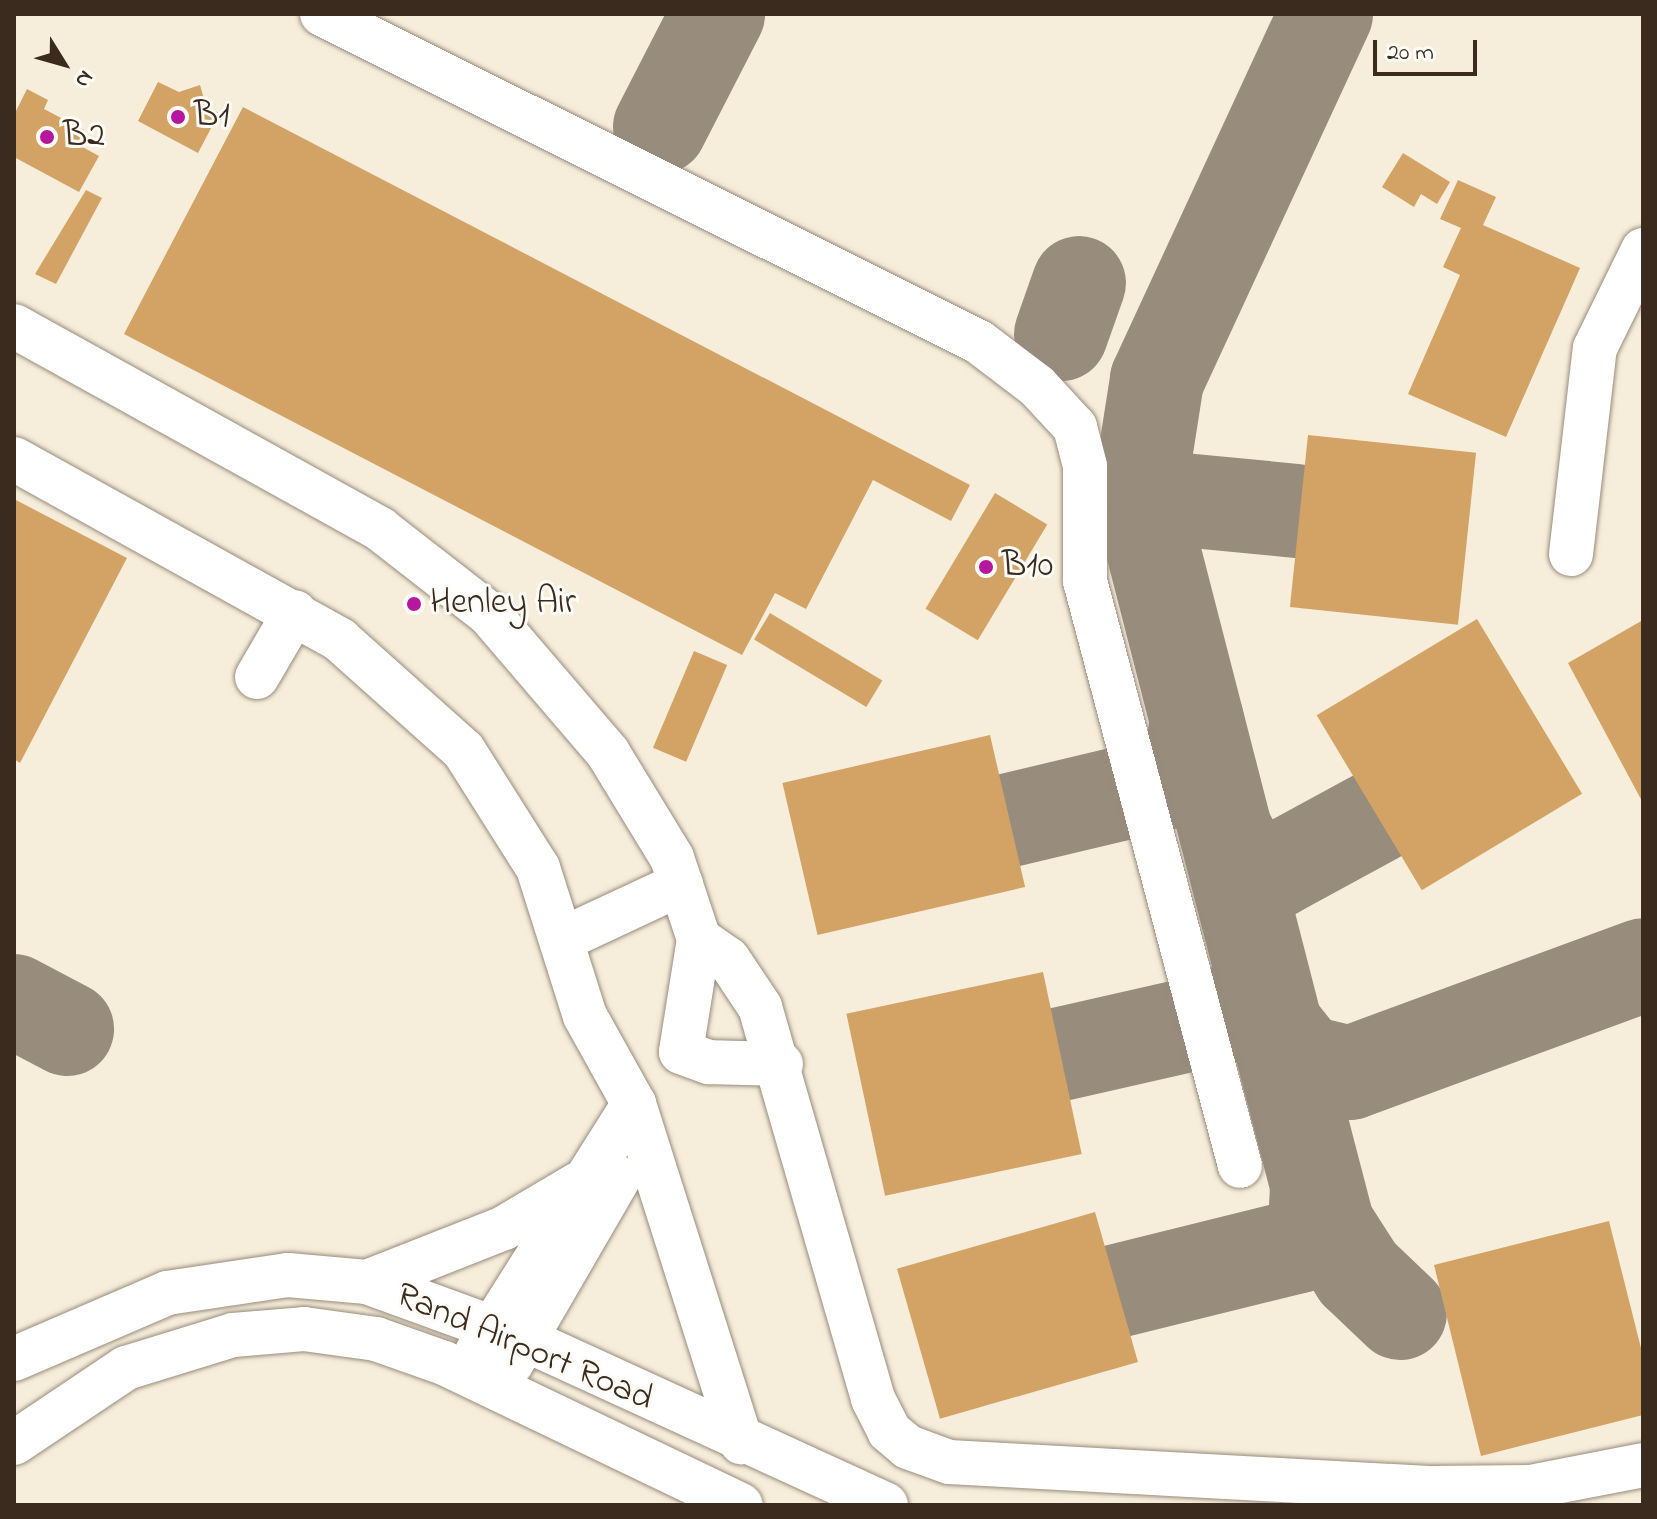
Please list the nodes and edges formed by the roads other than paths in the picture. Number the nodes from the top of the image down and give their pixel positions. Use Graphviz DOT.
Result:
graph roads {
  1 [pos="322,14"];
  2 [pos="1643,250"];
  3 [pos="14,326"];
  4 [pos="14,459"];
  5 [pos="1571,554"];
  6 [pos="295,612"];
  7 [pos="257,677"];
  8 [pos="681,884"];
  9 [pos="565,938"];
  10 [pos="699,939"];
  11 [pos="781,1064"];
  12 [pos="639,1120"];
  13 [pos="1240,1166"];
  14 [pos="583,1181"];
  15 [pos="367,1282"];
  16 [pos="508,1333"];
  17 [pos="14,1359"];
  18 [pos="483,1378"];
  19 [pos="741,1442"];
  20 [pos="14,1443"];
  21 [pos="1643,1465"];
  22 [pos="741,1505"];
  23 [pos="886,1505"];
  1 -- 13 [label="street"];
  2 -- 5 [label="street"];
  3 -- 8 [label="street"];
  4 -- 6 [label="street"];
  6 -- 7 [label="street"];
  6 -- 9 [label="street"];
  8 -- 9 [label="street"];
  8 -- 10 [label="street"];
  9 -- 12 [label="street"];
  10 -- 11 [label="street"];
  10 -- 11 [label="street"];
  11 -- 21 [label="street"];
  12 -- 14 [label="street"];
  12 -- 16 [label="street"];
  12 -- 19 [label="street"];
  14 -- 15 [label="street"];
  14 -- 16 [label="street"];
  15 -- 16 [label="street, Rand Airport Road"];
  15 -- 17 [label="street, Rand Airport Road"];
  16 -- 18 [label="street"];
  16 -- 19 [label="street, Rand Airport Road"];
  18 -- 20 [label="street, Rand Airport Road"];
  18 -- 22 [label="street, Rand Airport Road"];
  19 -- 23 [label="street, Rand Airport Road"];
}
